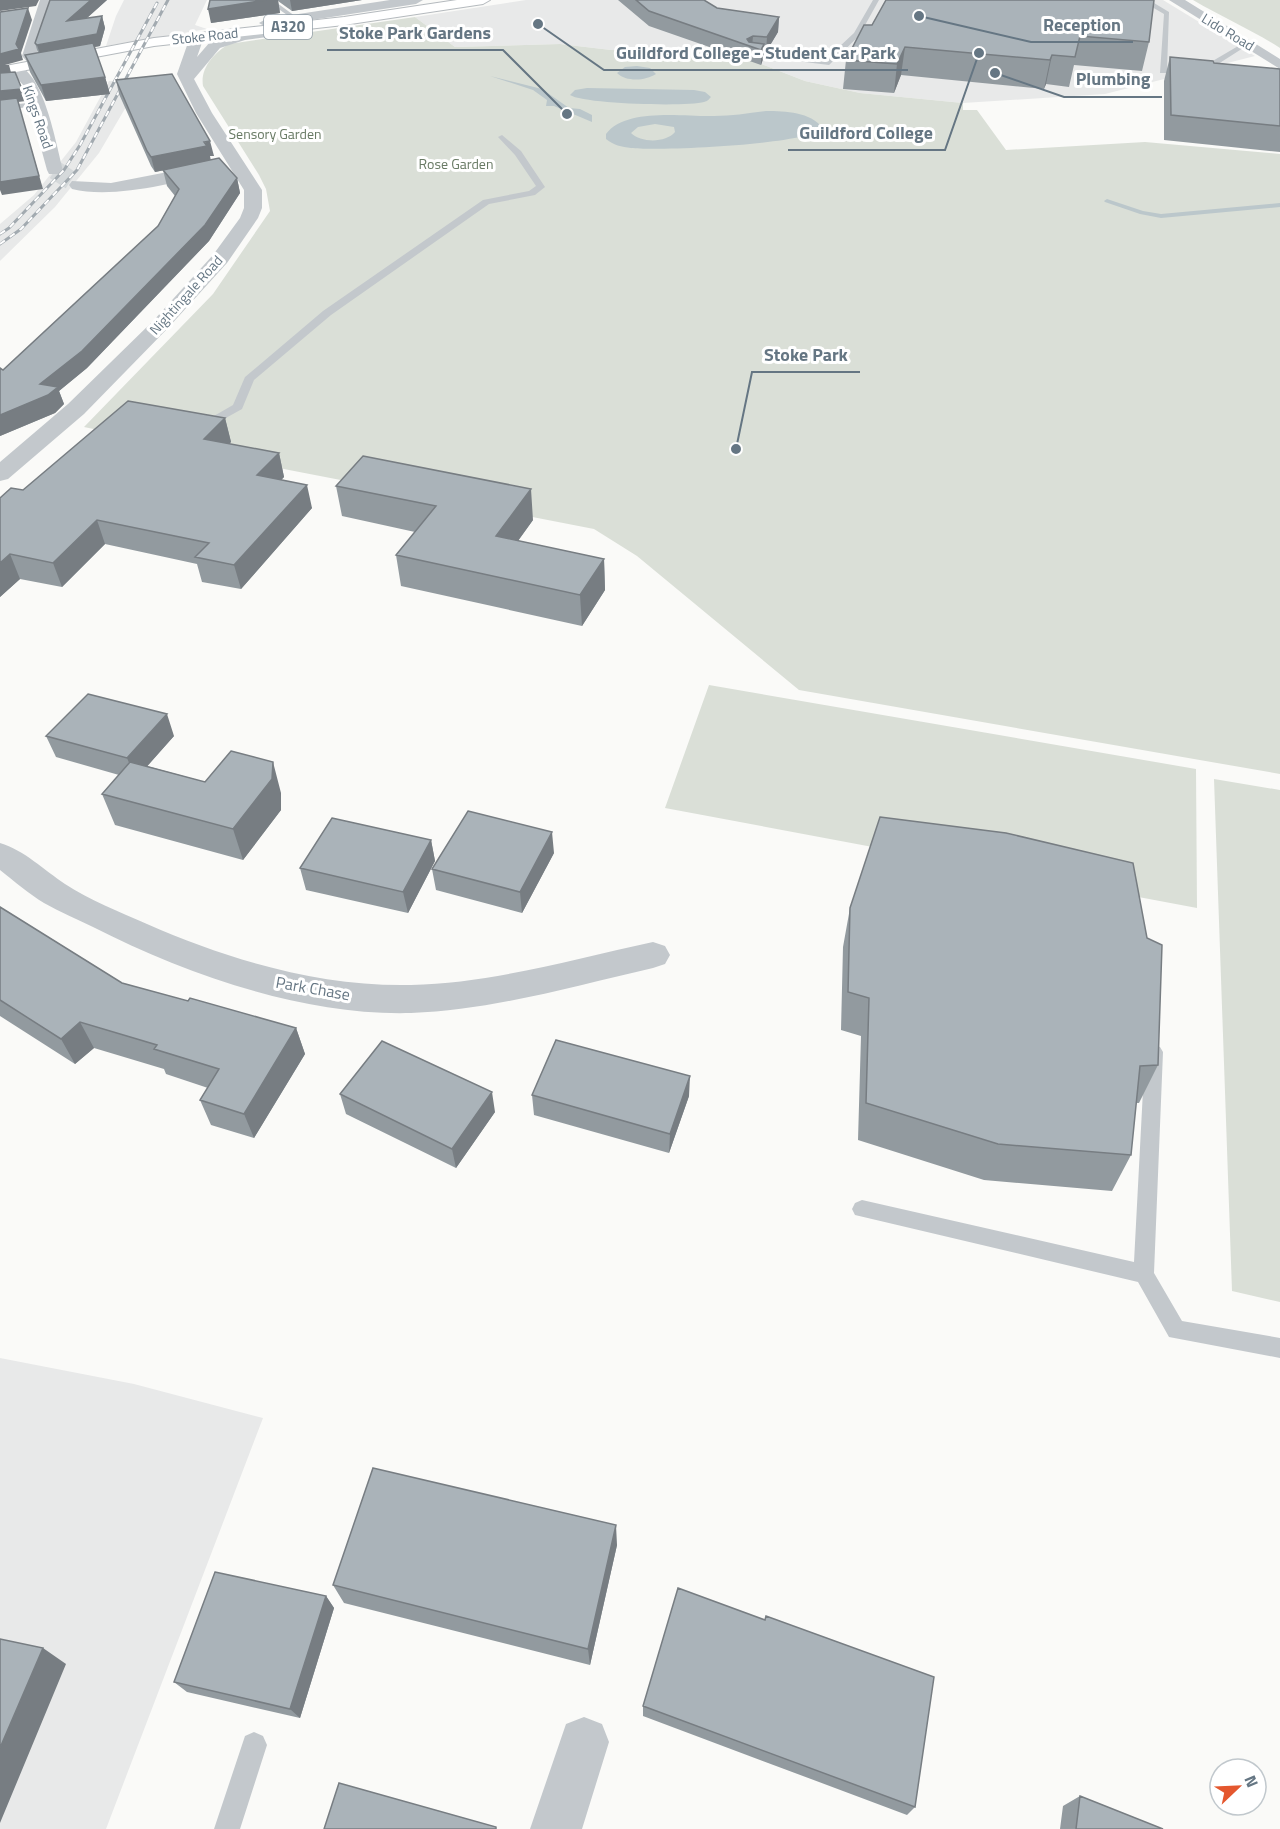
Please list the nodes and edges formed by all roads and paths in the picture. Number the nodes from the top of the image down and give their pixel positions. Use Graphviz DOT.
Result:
graph roads {
  1 [pos="269,0"];
  2 [pos="416,0"];
  3 [pos="483,0"];
  4 [pos="876,0"];
  5 [pos="1098,0"];
  6 [pos="1176,0"];
  7 [pos="40,8"];
  8 [pos="378,16"];
  9 [pos="296,19"];
  10 [pos="266,23"];
  11 [pos="197,37"];
  12 [pos="1247,43"];
  13 [pos="752,55"];
  14 [pos="37,64"];
  15 [pos="1280,65"];
  16 [pos="1190,71"];
  17 [pos="14,74"];
  18 [pos="186,79"];
  19 [pos="1201,80"];
  20 [pos="37,104"];
  21 [pos="0,108"];
  22 [pos="502,137"];
  23 [pos="237,163"];
  24 [pos="55,170"];
  25 [pos="78,185"];
  26 [pos="211,422"];
  27 [pos="0,474"];
  28 [pos="0,854"];
  29 [pos="653,955"];
  30 [pos="1155,1031"];
  31 [pos="862,1209"];
  32 [pos="1144,1274"];
  33 [pos="1280,1348"];
  34 [pos="584,1742"];
  35 [pos="254,1745"];
  36 [pos="226,1829"];
  37 [pos="556,1829"];
  1 -- 9 [label="lane"];
  2 -- 9 [label="street"];
  3 -- 8 [label="main road, Stoke Road / A320"];
  4 -- 13 [label="lane"];
  5 -- 16 [label="lane"];
  6 -- 12 [label="street, Lido Road"];
  7 -- 14 [label="street"];
  8 -- 11 [label="main road, Stoke Road / A320"];
  8 -- 18 [label="street"];
  9 -- 10 [label="street"];
  11 -- 14 [label="main road, Stoke Road / A320"];
  11 -- 18 [label="street"];
  12 -- 15 [label="street, Lido Road"];
  12 -- 16 [label="lane"];
  14 -- 17 [label="main road, Stoke Road / A320"];
  16 -- 19 [label="lane"];
  17 -- 20 [label="street, Kings Road"];
  18 -- 23 [label="street, Nightingale Road"];
  20 -- 21 [label="lane"];
  20 -- 24 [label="street, Kings Road"];
  22 -- 26 [label="lane"];
  23 -- 25 [label="street"];
  23 -- 27 [label="street, Nightingale Road"];
  28 -- 29 [label="street, Park Chase"];
  30 -- 32 [label="lane"];
  31 -- 32 [label="lane"];
  32 -- 33 [label="lane"];
  34 -- 37 [label="street"];
  35 -- 36 [label="lane"];
}
